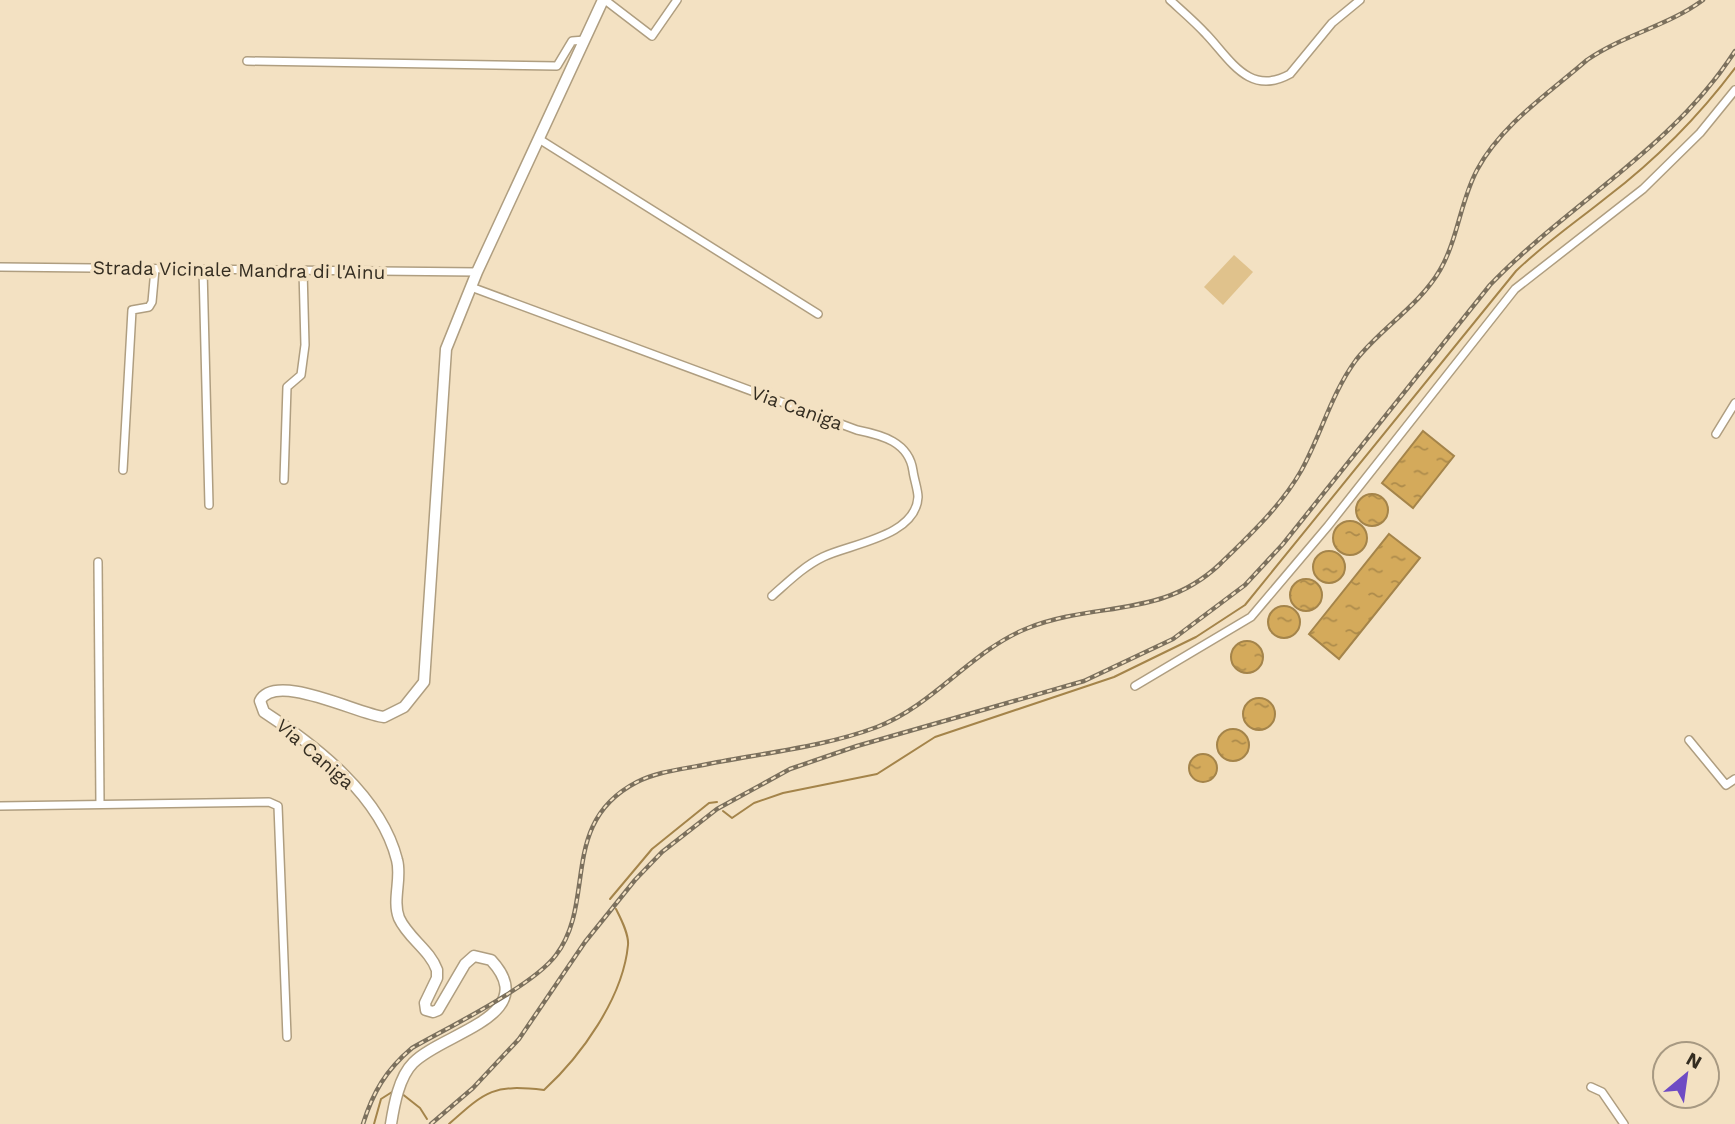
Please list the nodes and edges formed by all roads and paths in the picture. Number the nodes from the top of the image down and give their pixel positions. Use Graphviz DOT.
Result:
graph roads {
  1 [pos="604,0"];
  2 [pos="677,0"];
  3 [pos="1170,0"];
  4 [pos="1360,0"];
  5 [pos="584,40"];
  6 [pos="247,61"];
  7 [pos="1735,90"];
  8 [pos="539,139"];
  9 [pos="0,267"];
  10 [pos="155,269"];
  11 [pos="202,269"];
  12 [pos="303,270"];
  13 [pos="477,272"];
  14 [pos="471,287"];
  15 [pos="818,314"];
  16 [pos="1735,402"];
  17 [pos="1716,435"];
  18 [pos="123,470"];
  19 [pos="284,480"];
  20 [pos="209,505"];
  21 [pos="98,562"];
  22 [pos="772,596"];
  23 [pos="1135,686"];
  24 [pos="1689,740"];
  25 [pos="1735,779"];
  26 [pos="100,804"];
  27 [pos="0,806"];
  28 [pos="287,1037"];
  29 [pos="1591,1087"];
  30 [pos="391,1124"];
  31 [pos="1624,1124"];
  1 -- 2 [label="street"];
  1 -- 5 [label="street, Via Caniga"];
  3 -- 4 [label="street"];
  5 -- 6 [label="street"];
  5 -- 8 [label="street, Via Caniga"];
  7 -- 23 [label="street"];
  8 -- 13 [label="street, Via Caniga"];
  8 -- 15 [label="street"];
  9 -- 10 [label="street, Strada Vicinale Mandra di l'Ainu"];
  10 -- 11 [label="street, Strada Vicinale Mandra di l'Ainu"];
  10 -- 18 [label="street"];
  11 -- 12 [label="street, Strada Vicinale Mandra di l'Ainu"];
  11 -- 20 [label="street"];
  12 -- 13 [label="street, Strada Vicinale Mandra di l'Ainu"];
  12 -- 19 [label="street"];
  13 -- 14 [label="street, Via Caniga"];
  14 -- 22 [label="street, Via Caniga"];
  14 -- 30 [label="street, Via Caniga"];
  16 -- 17 [label="street"];
  21 -- 26 [label="street"];
  24 -- 25 [label="street"];
  26 -- 27 [label="street"];
  26 -- 28 [label="street"];
  29 -- 31 [label="street"];
}
